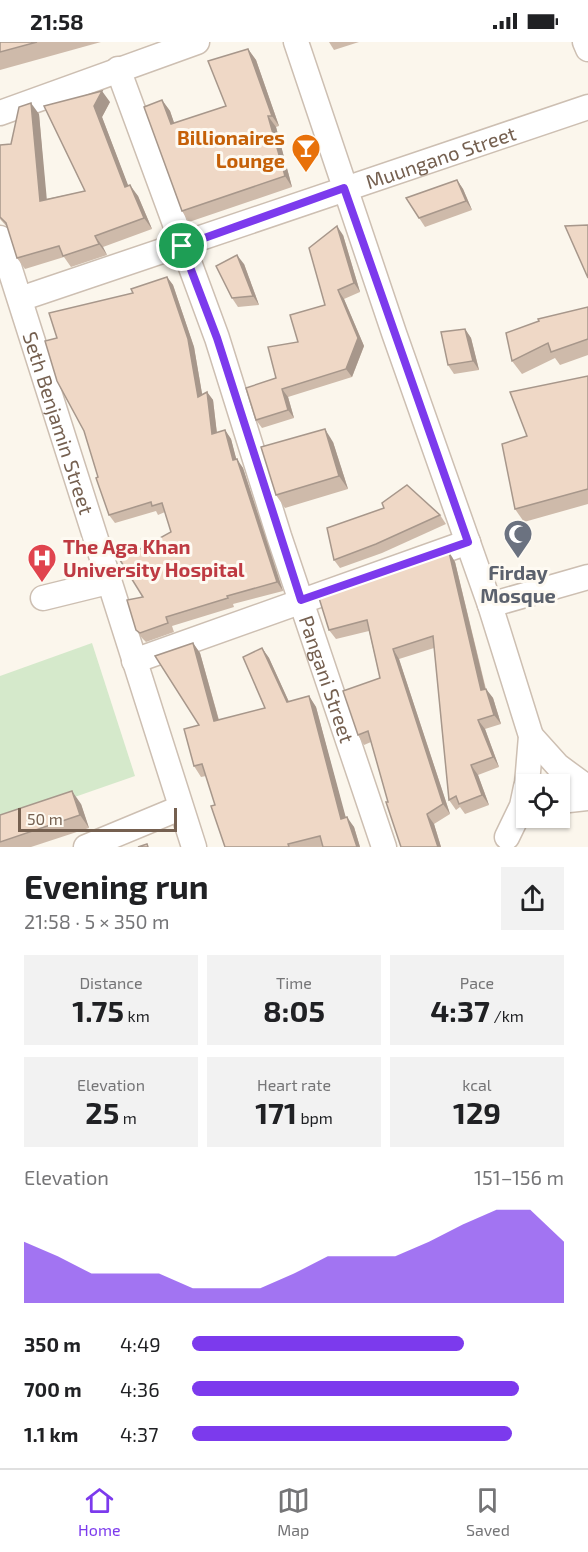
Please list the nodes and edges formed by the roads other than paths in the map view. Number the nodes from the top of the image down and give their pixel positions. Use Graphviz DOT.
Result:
graph roads {
  1 [pos="197,42"];
  2 [pos="296,42"];
  3 [pos="585,42"];
  4 [pos="588,49"];
  5 [pos="118,69"];
  6 [pos="588,107"];
  7 [pos="0,113"];
  8 [pos="344,188"];
  9 [pos="0,238"];
  10 [pos="182,246"];
  11 [pos="20,299"];
  12 [pos="468,542"];
  13 [pos="588,577"];
  14 [pos="108,582"];
  15 [pos="43,598"];
  16 [pos="301,600"];
  17 [pos="490,605"];
  18 [pos="134,661"];
  19 [pos="531,736"];
  20 [pos="528,774"];
  21 [pos="588,788"];
  22 [pos="588,798"];
  23 [pos="570,800"];
  24 [pos="180,808"];
  25 [pos="516,818"];
  26 [pos="518,828"];
  27 [pos="504,842"];
  28 [pos="86,847"];
  29 [pos="194,847"];
  30 [pos="384,847"];
  1 -- 5 [label="street"];
  2 -- 8 [label="street"];
  3 -- 4 [label="street"];
  5 -- 7 [label="street"];
  5 -- 10 [label="street, Pangani Street"];
  6 -- 8 [label="street, Muungano Street"];
  8 -- 10 [label="street, Muungano Street"];
  8 -- 12 [label="street"];
  9 -- 11 [label="street, Seth Benjamin Street"];
  10 -- 11 [label="street, Muungano Street"];
  10 -- 16 [label="street, Pangani Street"];
  11 -- 14 [label="street, Seth Benjamin Street"];
  12 -- 16 [label="street"];
  12 -- 17 [label="street"];
  13 -- 17 [label="street"];
  14 -- 15 [label="street"];
  14 -- 18 [label="street, Seth Benjamin Street"];
  16 -- 18 [label="street"];
  16 -- 30 [label="street, Pangani Street"];
  17 -- 19 [label="street"];
  18 -- 24 [label="street, Seth Benjamin Street"];
  19 -- 20 [label="street"];
  19 -- 21 [label="street"];
  22 -- 23 [label="street"];
  24 -- 28 [label="street"];
  24 -- 29 [label="street, Seth Benjamin Street"];
  25 -- 27 [label="street"];
  26 -- 27 [label="street"];
}
